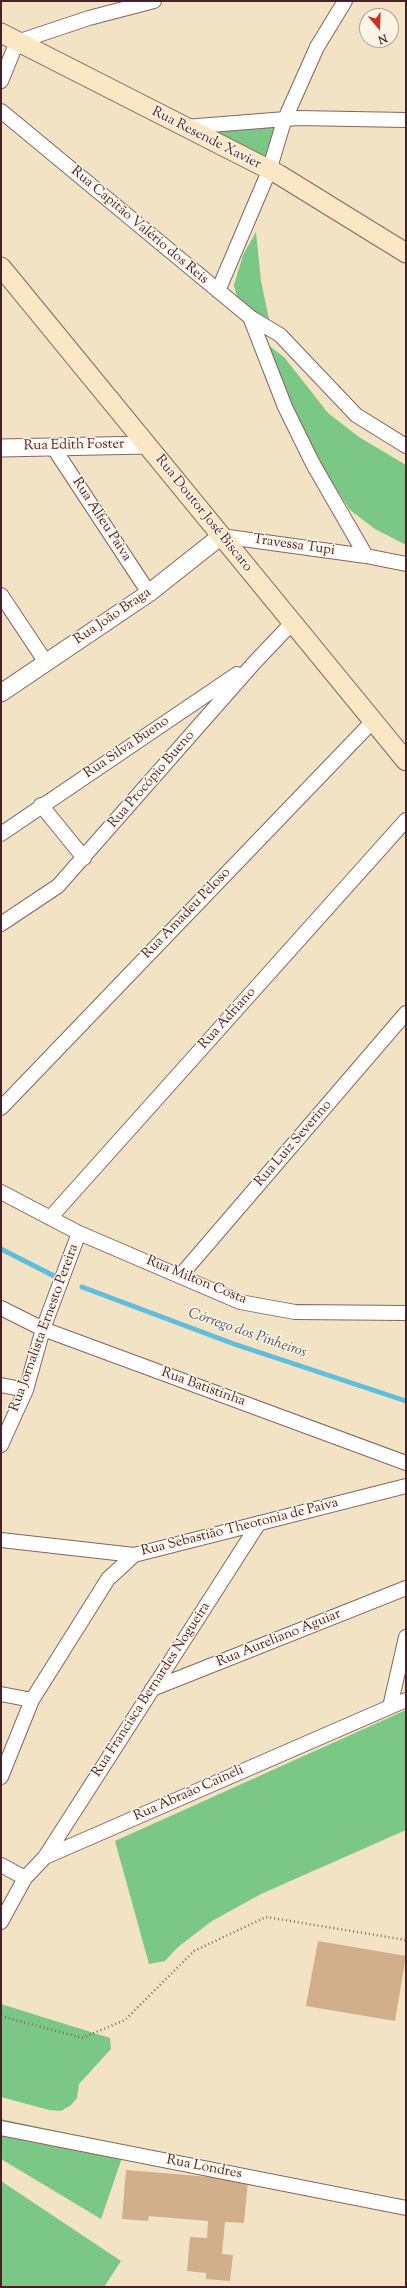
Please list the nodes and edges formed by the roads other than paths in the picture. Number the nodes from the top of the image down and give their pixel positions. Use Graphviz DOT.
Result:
graph roads {
  1 [pos="154,1"];
  2 [pos="346,1"];
  3 [pos="1,33"];
  4 [pos="17,42"];
  5 [pos="1,81"];
  6 [pos="1,111"];
  7 [pos="406,120"];
  8 [pos="284,121"];
  9 [pos="182,127"];
  10 [pos="269,171"];
  11 [pos="406,253"];
  12 [pos="1,267"];
  13 [pos="218,291"];
  14 [pos="250,317"];
  15 [pos="147,445"];
  16 [pos="406,446"];
  17 [pos="53,447"];
  18 [pos="1,448"];
  19 [pos="221,536"];
  20 [pos="366,556"];
  21 [pos="406,564"];
  22 [pos="149,593"];
  23 [pos="1,594"];
  24 [pos="292,623"];
  25 [pos="46,661"];
  26 [pos="254,663"];
  27 [pos="1,693"];
  28 [pos="374,720"];
  29 [pos="406,761"];
  30 [pos="41,805"];
  31 [pos="406,820"];
  32 [pos="1,834"];
  33 [pos="84,858"];
  34 [pos="1,924"];
  35 [pos="406,1013"];
  36 [pos="1,1108"];
  37 [pos="1,1192"];
  38 [pos="50,1218"];
  39 [pos="79,1233"];
  40 [pos="181,1275"];
  41 [pos="1,1308"];
  42 [pos="406,1313"];
  43 [pos="43,1329"];
  44 [pos="1,1385"];
  45 [pos="26,1390"];
  46 [pos="1,1446"];
  47 [pos="406,1463"];
  48 [pos="406,1486"];
  49 [pos="259,1523"];
  50 [pos="1,1540"];
  51 [pos="134,1555"];
  52 [pos="406,1588"];
  53 [pos="406,1637"];
  54 [pos="152,1689"];
  55 [pos="1,1694"];
  56 [pos="32,1700"];
  57 [pos="406,1700"];
  58 [pos="390,1707"];
  59 [pos="1,1777"];
  60 [pos="45,1857"];
  61 [pos="1,1865"];
  62 [pos="25,1878"];
  63 [pos="1,1922"];
  64 [pos="1,2128"];
  65 [pos="406,2208"];
  1 -- 4 [label="street"];
  2 -- 8 [label="street"];
  3 -- 4 [label="main road, Rua Resende Xavier"];
  4 -- 5 [label="street"];
  4 -- 9 [label="main road, Rua Resende Xavier"];
  6 -- 13 [label="street, Rua Capitão Valério dos Reis"];
  7 -- 8 [label="street"];
  8 -- 9 [label="street"];
  8 -- 10 [label="street"];
  9 -- 10 [label="main road, Rua Resende Xavier"];
  10 -- 11 [label="main road, Rua Resende Xavier"];
  10 -- 13 [label="street"];
  12 -- 15 [label="main road, Rua Doutor José Biscaro"];
  13 -- 14 [label="street, Rua Capitão Valério dos Reis"];
  14 -- 16 [label="street, Rua Capitão Valério dos Reis"];
  14 -- 20 [label="street"];
  15 -- 17 [label="street, Rua Edith Foster"];
  15 -- 19 [label="main road, Rua Doutor José Biscaro"];
  17 -- 18 [label="street, Rua Edith Foster"];
  17 -- 22 [label="street, Rua Alfeu Paiva"];
  19 -- 20 [label="street, Travessa Tupi"];
  19 -- 22 [label="street, Rua João Braga"];
  19 -- 24 [label="main road, Rua Doutor José Biscaro"];
  20 -- 21 [label="street, Travessa Tupi"];
  22 -- 25 [label="street, Rua João Braga"];
  23 -- 25 [label="street"];
  24 -- 26 [label="street, Rua Procópio Bueno"];
  24 -- 28 [label="main road, Rua Doutor José Biscaro"];
  25 -- 27 [label="street, Rua João Braga"];
  26 -- 30 [label="street, Rua Silva Bueno"];
  26 -- 33 [label="street, Rua Procópio Bueno"];
  28 -- 29 [label="main road, Rua Doutor José Biscaro"];
  28 -- 36 [label="street, Rua Amadeu Peloso"];
  30 -- 32 [label="street, Rua Silva Bueno"];
  30 -- 33 [label="street"];
  31 -- 38 [label="street, Rua Adriano"];
  33 -- 34 [label="street, Rua Procópio Bueno"];
  35 -- 40 [label="street, Rua Luiz Severino"];
  37 -- 38 [label="street, Rua Milton Costa"];
  38 -- 39 [label="street, Rua Milton Costa"];
  39 -- 40 [label="street, Rua Milton Costa"];
  39 -- 43 [label="street, Rua Jornalista Ernesto Pereira"];
  40 -- 42 [label="street, Rua Milton Costa"];
  41 -- 43 [label="street, Rua Batistinha"];
  43 -- 45 [label="street, Rua Jornalista Ernesto Pereira"];
  43 -- 47 [label="street, Rua Batistinha"];
  44 -- 45 [label="street"];
  45 -- 46 [label="street, Rua Jornalista Ernesto Pereira"];
  48 -- 49 [label="street, Rua Sebastião Theotonia de Paiva"];
  49 -- 51 [label="street, Rua Sebastião Theotonia de Paiva"];
  49 -- 54 [label="street, Rua Francisca Bernardes Nogueira"];
  50 -- 51 [label="street, Rua Sebastião Theotonia de Paiva"];
  51 -- 56 [label="street"];
  52 -- 54 [label="street, Rua Aureliano Aguiar"];
  53 -- 58 [label="street"];
  54 -- 60 [label="street, Rua Francisca Bernardes Nogueira"];
  55 -- 56 [label="street"];
  56 -- 59 [label="street"];
  57 -- 58 [label="street, Rua Abraão Caineli"];
  58 -- 60 [label="street, Rua Abraão Caineli"];
  60 -- 62 [label="street, Rua Abraão Caineli"];
  61 -- 62 [label="street"];
  62 -- 63 [label="street, Rua Abraão Caineli"];
  64 -- 65 [label="street, Rua Londres"];
}
